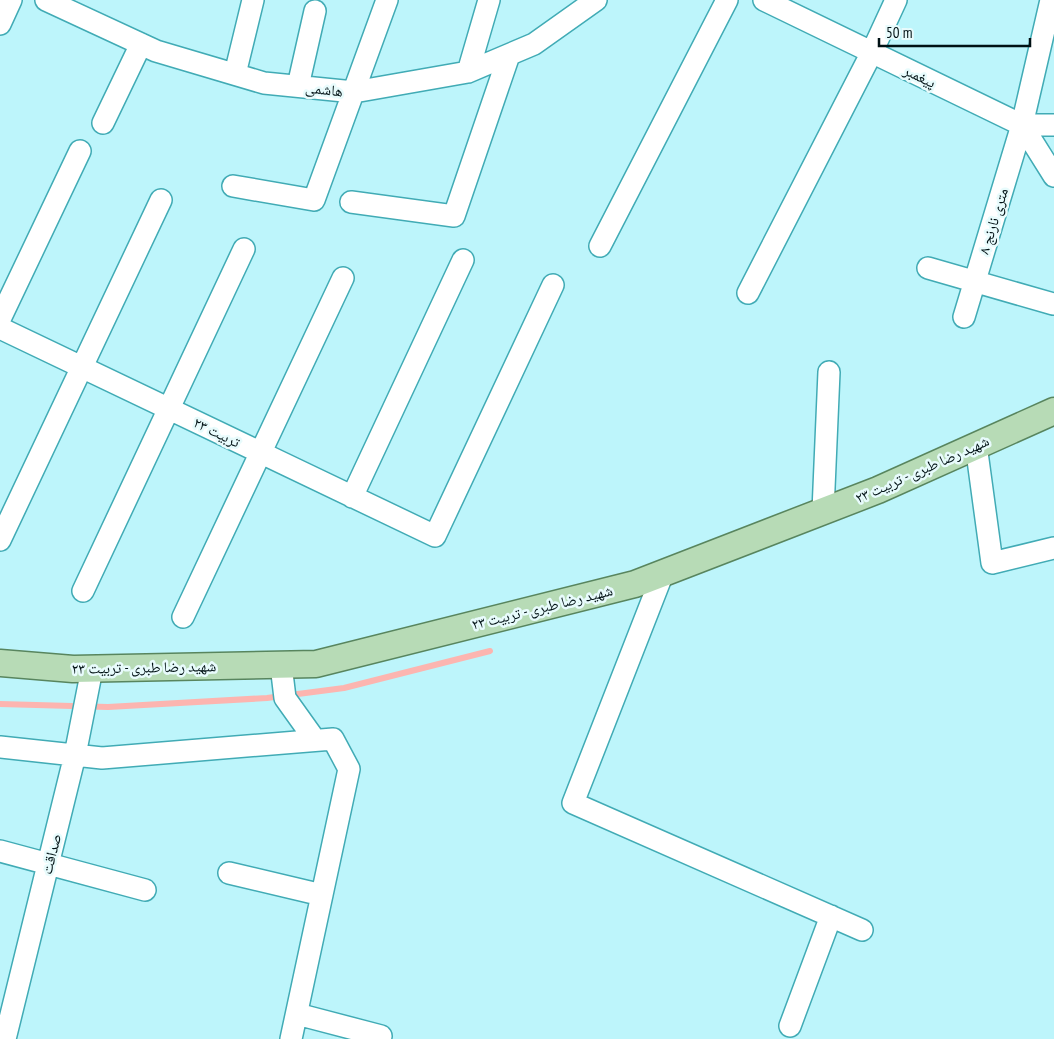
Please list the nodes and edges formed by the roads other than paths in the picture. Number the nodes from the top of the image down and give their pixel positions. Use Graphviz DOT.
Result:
graph roads {
  1 [pos="11,0"];
  2 [pos="46,0"];
  3 [pos="253,0"];
  4 [pos="387,0"];
  5 [pos="489,0"];
  6 [pos="596,0"];
  7 [pos="727,0"];
  8 [pos="764,0"];
  9 [pos="896,0"];
  10 [pos="1051,0"];
  11 [pos="315,11"];
  12 [pos="0,24"];
  13 [pos="141,44"];
  14 [pos="872,52"];
  15 [pos="509,55"];
  16 [pos="468,72"];
  17 [pos="235,74"];
  18 [pos="298,86"];
  19 [pos="354,92"];
  20 [pos="103,123"];
  21 [pos="1054,124"];
  22 [pos="1022,125"];
  23 [pos="80,151"];
  24 [pos="1054,176"];
  25 [pos="233,186"];
  26 [pos="161,200"];
  27 [pos="351,202"];
  28 [pos="600,246"];
  29 [pos="244,249"];
  30 [pos="464,260"];
  31 [pos="928,268"];
  32 [pos="343,278"];
  33 [pos="975,282"];
  34 [pos="553,285"];
  35 [pos="748,293"];
  36 [pos="1053,304"];
  37 [pos="964,317"];
  38 [pos="0,320"];
  39 [pos="0,328"];
  40 [pos="82,368"];
  41 [pos="829,372"];
  42 [pos="169,409"];
  43 [pos="1054,410"];
  44 [pos="976,446"];
  45 [pos="261,453"];
  46 [pos="352,496"];
  47 [pos="823,511"];
  48 [pos="0,540"];
  49 [pos="1054,548"];
  50 [pos="663,573"];
  51 [pos="83,591"];
  52 [pos="183,617"];
  53 [pos="0,664"];
  54 [pos="281,665"];
  55 [pos="92,669"];
  56 [pos="315,740"];
  57 [pos="0,747"];
  58 [pos="75,755"];
  59 [pos="0,851"];
  60 [pos="48,864"];
  61 [pos="229,873"];
  62 [pos="145,890"];
  63 [pos="322,895"];
  64 [pos="831,916"];
  65 [pos="862,930"];
  66 [pos="297,1014"];
  67 [pos="790,1026"];
  68 [pos="381,1036"];
  69 [pos="5,1039"];
  70 [pos="291,1039"];
  1 -- 12 [label="street"];
  2 -- 13 [label="street, هاشمی"];
  3 -- 17 [label="street"];
  4 -- 19 [label="street"];
  5 -- 16 [label="street"];
  6 -- 15 [label="street, هاشمی"];
  7 -- 28 [label="street"];
  8 -- 14 [label="street, پیغمبر"];
  9 -- 14 [label="street"];
  10 -- 22 [label="street, ۸ متری نارنج"];
  11 -- 18 [label="street"];
  13 -- 17 [label="street, هاشمی"];
  13 -- 20 [label="street"];
  14 -- 22 [label="street, پیغمبر"];
  14 -- 35 [label="street"];
  15 -- 16 [label="street, هاشمی"];
  15 -- 27 [label="street"];
  16 -- 19 [label="street, هاشمی"];
  17 -- 18 [label="street, هاشمی"];
  18 -- 19 [label="street, هاشمی"];
  19 -- 25 [label="street"];
  21 -- 22 [label="street"];
  22 -- 24 [label="street"];
  22 -- 33 [label="street, ۸ متری نارنج"];
  23 -- 38 [label="street"];
  26 -- 40 [label="street"];
  29 -- 42 [label="street"];
  30 -- 46 [label="street"];
  31 -- 33 [label="street"];
  32 -- 45 [label="street"];
  33 -- 36 [label="street"];
  33 -- 37 [label="street, ۸ متری نارنج"];
  34 -- 46 [label="street, تربیت ۲۳"];
  39 -- 40 [label="street, تربیت ۲۳"];
  40 -- 42 [label="street, تربیت ۲۳"];
  40 -- 48 [label="street"];
  41 -- 47 [label="street"];
  42 -- 45 [label="street, تربیت ۲۳"];
  42 -- 51 [label="street"];
  43 -- 44 [label="main road, شهید رضا طبری - تربیت ۲۳"];
  44 -- 47 [label="main road, شهید رضا طبری - تربیت ۲۳"];
  44 -- 49 [label="street"];
  45 -- 46 [label="street, تربیت ۲۳"];
  45 -- 52 [label="street"];
  47 -- 50 [label="main road, شهید رضا طبری - تربیت ۲۳"];
  50 -- 54 [label="main road, شهید رضا طبری - تربیت ۲۳"];
  50 -- 64 [label="street"];
  53 -- 55 [label="main road, شهید رضا طبری - تربیت ۲۳"];
  54 -- 55 [label="main road, شهید رضا طبری - تربیت ۲۳"];
  54 -- 56 [label="street"];
  55 -- 58 [label="street, صداقت"];
  56 -- 58 [label="street"];
  56 -- 63 [label="street"];
  57 -- 58 [label="street"];
  58 -- 60 [label="street, صداقت"];
  59 -- 60 [label="street"];
  60 -- 62 [label="street"];
  60 -- 69 [label="street, صداقت"];
  61 -- 63 [label="street"];
  63 -- 66 [label="street"];
  64 -- 65 [label="street"];
  64 -- 67 [label="street"];
  66 -- 68 [label="street"];
  66 -- 70 [label="street"];
}
